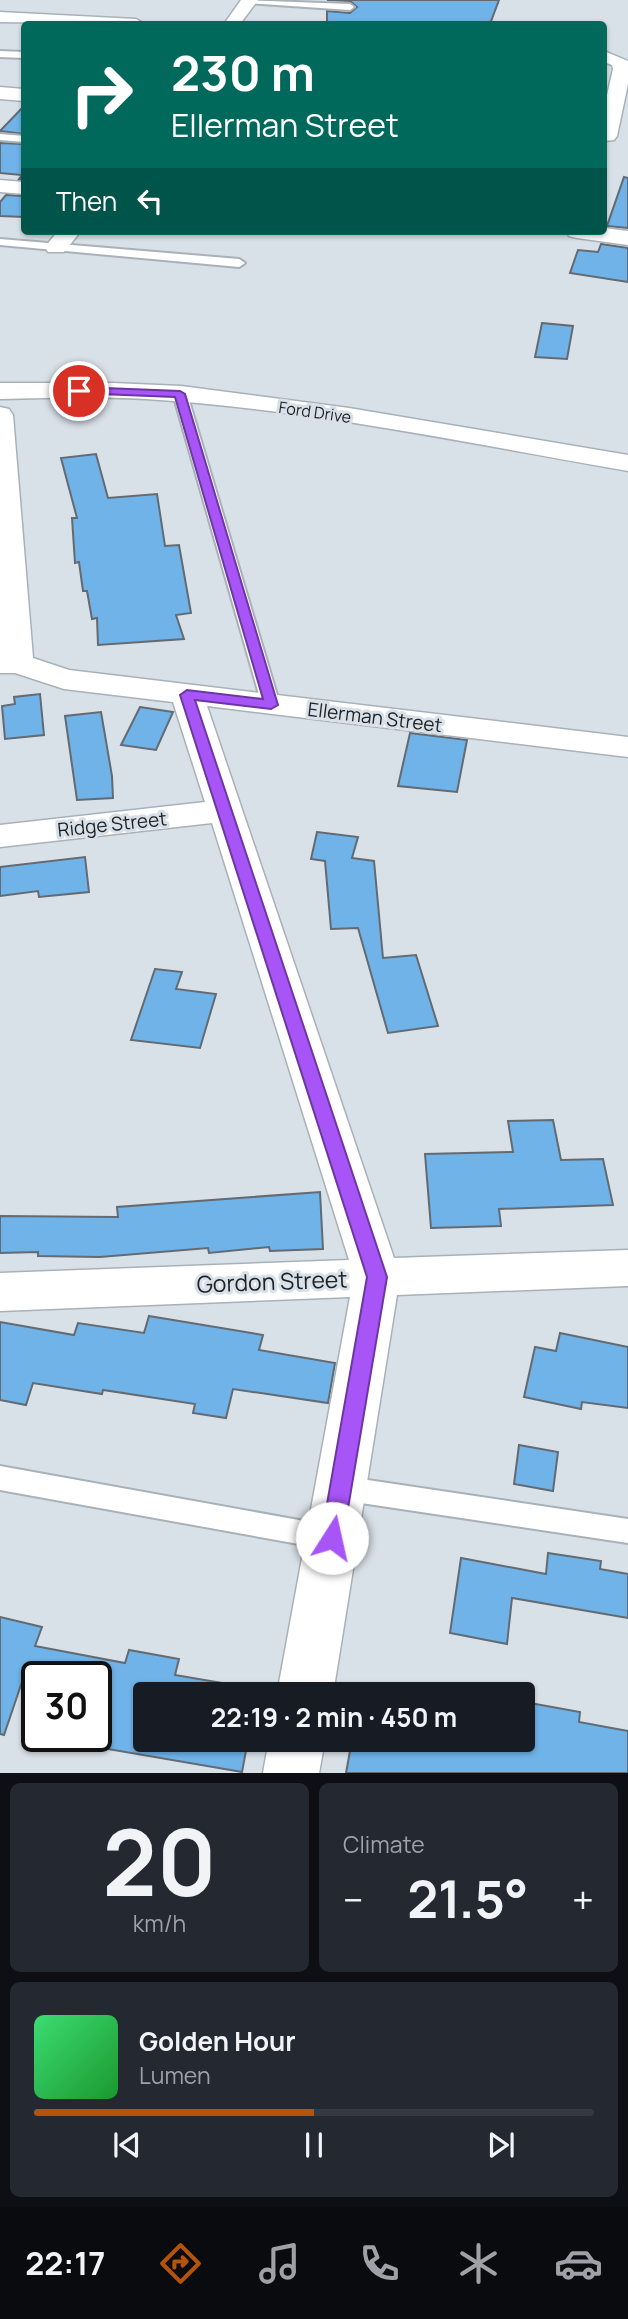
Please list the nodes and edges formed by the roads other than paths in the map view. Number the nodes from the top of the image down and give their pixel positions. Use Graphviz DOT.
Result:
graph roads {
  1 [pos="20,0"];
  2 [pos="248,0"];
  3 [pos="350,7"];
  4 [pos="1,18"];
  5 [pos="68,21"];
  6 [pos="234,21"];
  7 [pos="0,54"];
  8 [pos="21,55"];
  9 [pos="608,57"];
  10 [pos="0,93"];
  11 [pos="610,93"];
  12 [pos="21,95"];
  13 [pos="607,119"];
  14 [pos="607,136"];
  15 [pos="0,137"];
  16 [pos="21,139"];
  17 [pos="628,140"];
  18 [pos="0,186"];
  19 [pos="21,188"];
  20 [pos="606,235"];
  21 [pos="628,238"];
  22 [pos="63,239"];
  23 [pos="0,242"];
  24 [pos="239,263"];
  25 [pos="0,391"];
  26 [pos="180,394"];
  27 [pos="0,415"];
  28 [pos="628,463"];
  29 [pos="9,663"];
  30 [pos="187,695"];
  31 [pos="271,705"];
  32 [pos="628,747"];
  33 [pos="225,811"];
  34 [pos="0,836"];
  35 [pos="628,1268"];
  36 [pos="377,1277"];
  37 [pos="0,1292"];
  38 [pos="0,1478"];
  39 [pos="340,1488"];
  40 [pos="628,1531"];
  41 [pos="332,1538"];
  42 [pos="307,1682"];
  43 [pos="295,1752"];
  44 [pos="291,1773"];
  1 -- 4 [label="street"];
  2 -- 3 [label="lane"];
  2 -- 6 [label="street"];
  4 -- 5 [label="street"];
  7 -- 8 [label="lane"];
  9 -- 11 [label="street"];
  10 -- 12 [label="street"];
  11 -- 13 [label="street"];
  14 -- 17 [label="street"];
  15 -- 16 [label="lane"];
  18 -- 19 [label="street"];
  20 -- 21 [label="street"];
  22 -- 23 [label="lane"];
  22 -- 24 [label="lane"];
  25 -- 26 [label="street, Ford Drive"];
  26 -- 28 [label="street, Ford Drive"];
  26 -- 31 [label="lane"];
  27 -- 29 [label="street"];
  29 -- 30 [label="street, Ellerman Street"];
  30 -- 31 [label="street, Ellerman Street"];
  30 -- 33 [label="street"];
  31 -- 32 [label="street, Ellerman Street"];
  33 -- 34 [label="street, Ridge Street"];
  33 -- 36 [label="street"];
  35 -- 36 [label="street, Gordon Street"];
  36 -- 37 [label="street, Gordon Street"];
  36 -- 39 [label="street"];
  38 -- 41 [label="lane"];
  39 -- 40 [label="lane"];
  39 -- 41 [label="street"];
  41 -- 42 [label="street"];
  43 -- 44 [label="street"];
}
